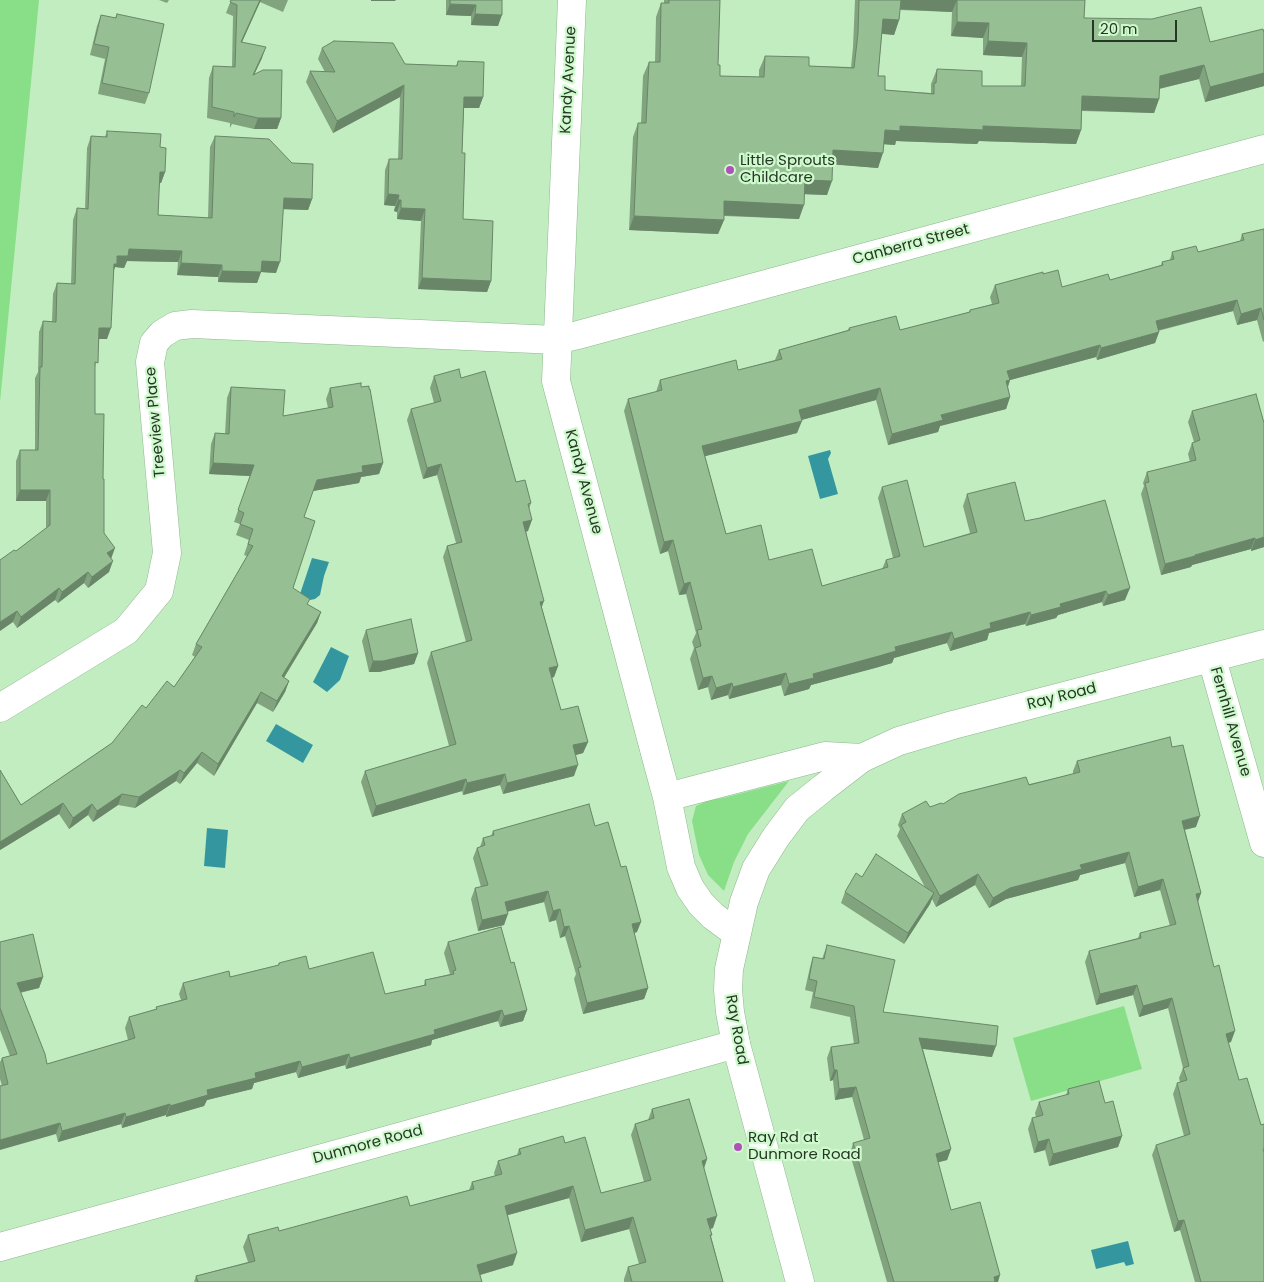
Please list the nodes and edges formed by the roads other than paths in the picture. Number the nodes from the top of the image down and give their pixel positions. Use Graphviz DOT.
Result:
graph roads {
  1 [pos="572,0"];
  2 [pos="1264,148"];
  3 [pos="557,340"];
  4 [pos="1264,644"];
  5 [pos="1212,659"];
  6 [pos="0,708"];
  7 [pos="862,758"];
  8 [pos="667,797"];
  9 [pos="1264,843"];
  10 [pos="736,933"];
  11 [pos="736,1044"];
  12 [pos="0,1247"];
  13 [pos="800,1282"];
  1 -- 3 [label="street, Kandy Avenue"];
  2 -- 3 [label="street, Canberra Street"];
  3 -- 6 [label="street, Treeview Place"];
  3 -- 8 [label="street, Kandy Avenue"];
  4 -- 5 [label="street, Ray Road"];
  5 -- 7 [label="street, Ray Road"];
  5 -- 9 [label="street, Fernhill Avenue"];
  7 -- 8 [label="street, Ray Road"];
  7 -- 10 [label="street, Ray Road"];
  8 -- 10 [label="street, Kandy Avenue"];
  10 -- 11 [label="street, Ray Road"];
  11 -- 12 [label="street, Dunmore Road"];
  11 -- 13 [label="street, Ray Road"];
}
